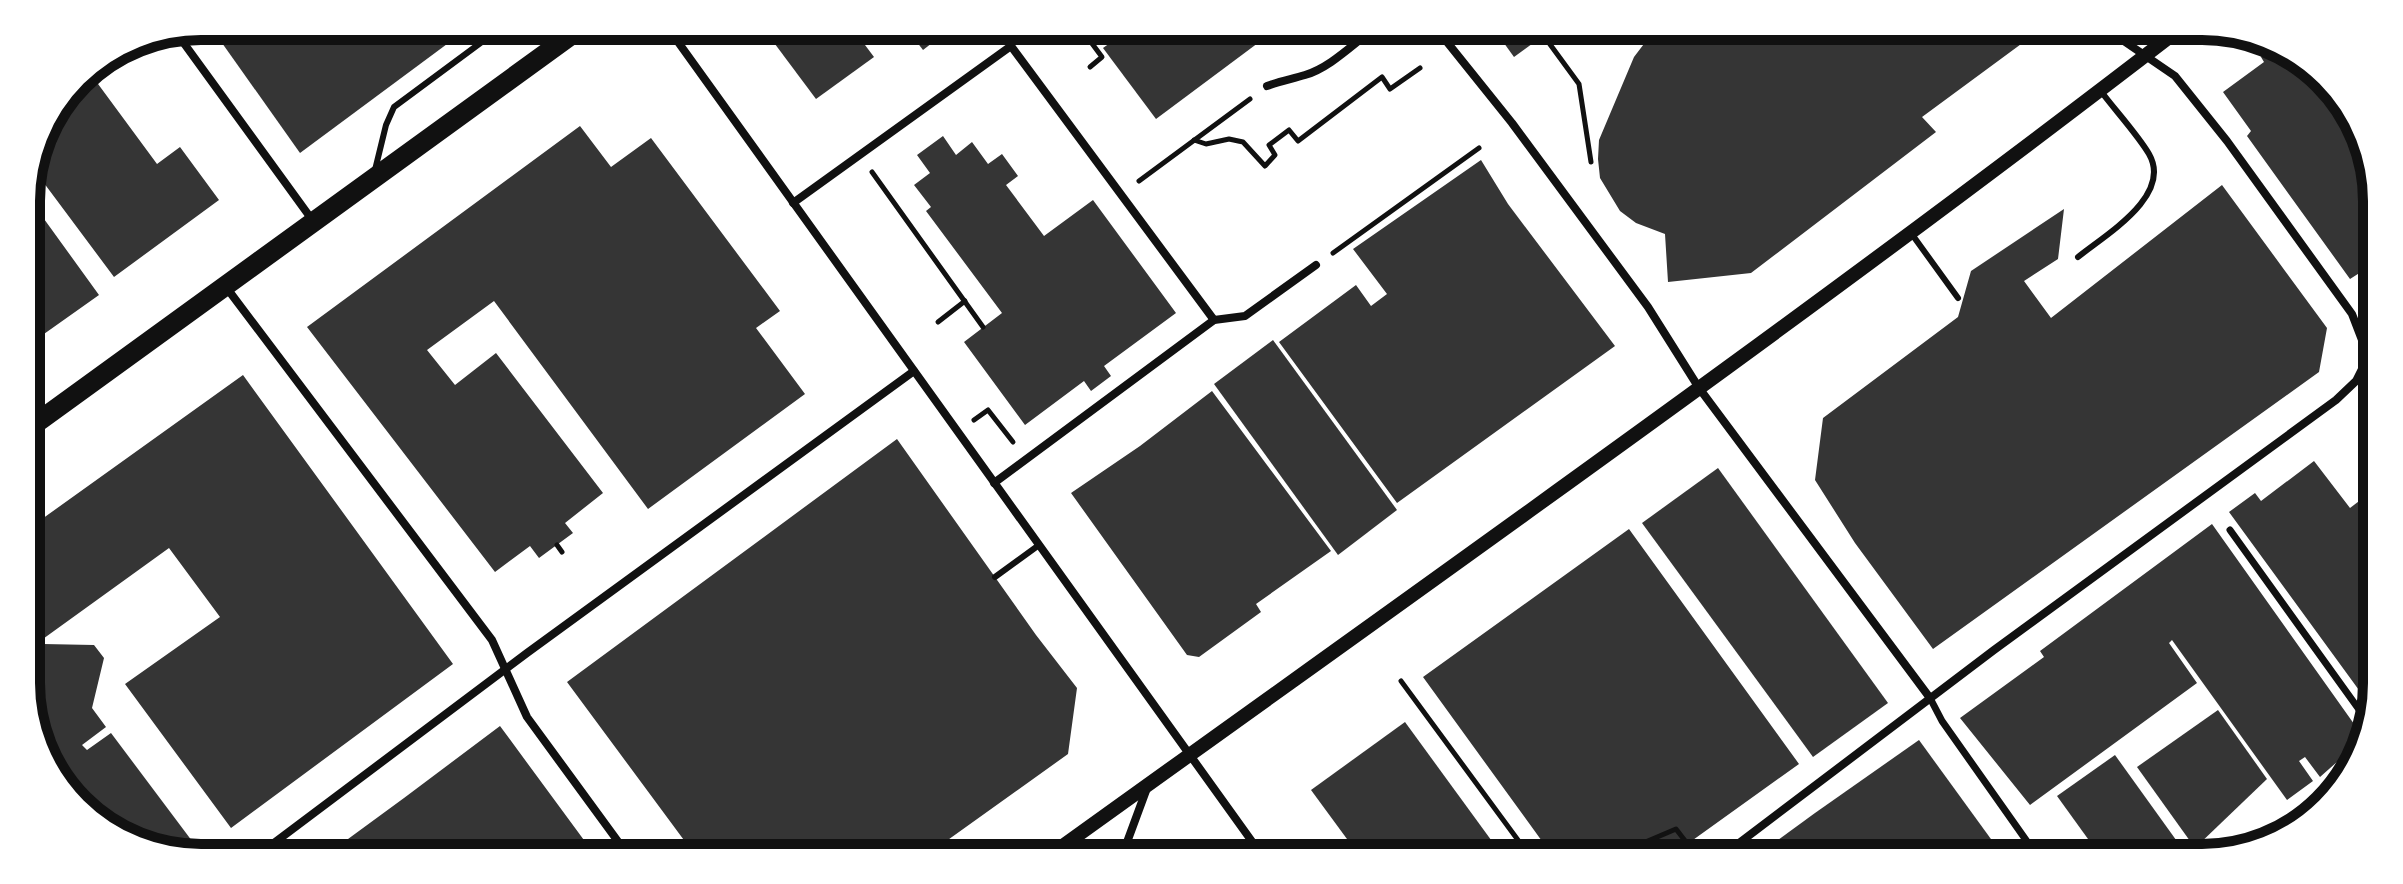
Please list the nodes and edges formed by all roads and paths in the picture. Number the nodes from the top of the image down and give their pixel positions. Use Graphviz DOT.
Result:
graph roads {
  1 [pos="484,40"];
  2 [pos="565,40"];
  3 [pos="677,40"];
  4 [pos="1089,40"];
  5 [pos="1359,40"];
  6 [pos="1445,40"];
  7 [pos="1547,40"];
  8 [pos="2122,40"];
  9 [pos="2165,40"];
  10 [pos="182,41"];
  11 [pos="2145,55"];
  12 [pos="1090,67"];
  13 [pos="1420,68"];
  14 [pos="1267,86"];
  15 [pos="2100,90"];
  16 [pos="1194,140"];
  17 [pos="1479,148"];
  18 [pos="860,155"];
  19 [pos="1591,162"];
  20 [pos="1143,178"];
  21 [pos="373,180"];
  22 [pos="793,203"];
  23 [pos="314,223"];
  24 [pos="1911,232"];
  25 [pos="1348,242"];
  26 [pos="2078,257"];
  27 [pos="1316,265"];
  28 [pos="226,286"];
  29 [pos="1958,298"];
  30 [pos="965,301"];
  31 [pos="1214,320"];
  32 [pos="938,322"];
  33 [pos="983,327"];
  34 [pos="2363,343"];
  35 [pos="914,371"];
  36 [pos="2363,372"];
  37 [pos="1699,388"];
  38 [pos="978,417"];
  39 [pos="40,420"];
  40 [pos="1025,459"];
  41 [pos="994,483"];
  42 [pos="2230,530"];
  43 [pos="557,545"];
  44 [pos="1039,545"];
  45 [pos="562,552"];
  46 [pos="995,577"];
  47 [pos="505,670"];
  48 [pos="1401,681"];
  49 [pos="1930,698"];
  50 [pos="2361,712"];
  51 [pos="1190,755"];
  52 [pos="1149,784"];
  53 [pos="273,844"];
  54 [pos="620,844"];
  55 [pos="1066,844"];
  56 [pos="1126,844"];
  57 [pos="1254,844"];
  58 [pos="1521,844"];
  59 [pos="1641,844"];
  60 [pos="1688,844"];
  61 [pos="1738,844"];
  62 [pos="2029,844"];
  1 -- 21 [label="lane"];
  2 -- 21 [label="main road"];
  3 -- 22 [label="street"];
  4 -- 12 [label="path"];
  5 -- 14 [label="street"];
  6 -- 37 [label="street"];
  7 -- 19 [label="path"];
  8 -- 11 [label="street"];
  9 -- 11 [label="street"];
  10 -- 23 [label="street"];
  11 -- 15 [label="street"];
  11 -- 34 [label="street"];
  13 -- 16 [label="path"];
  14 -- 16 [label="path"];
  15 -- 24 [label="street"];
  15 -- 26 [label="lane"];
  16 -- 20 [label="path"];
  17 -- 25 [label="path"];
  18 -- 22 [label="street"];
  18 -- 30 [label="path"];
  18 -- 31 [label="street"];
  21 -- 23 [label="main road"];
  22 -- 35 [label="street"];
  23 -- 28 [label="main road"];
  24 -- 29 [label="lane"];
  24 -- 37 [label="street"];
  27 -- 31 [label="street"];
  28 -- 39 [label="main road"];
  28 -- 47 [label="street"];
  30 -- 32 [label="path"];
  30 -- 33 [label="path"];
  31 -- 40 [label="street"];
  35 -- 41 [label="street"];
  35 -- 47 [label="street"];
  36 -- 49 [label="street"];
  37 -- 49 [label="street"];
  37 -- 51 [label="street"];
  38 -- 40 [label="path"];
  40 -- 41 [label="street"];
  41 -- 44 [label="street"];
  42 -- 50 [label="street"];
  43 -- 45 [label="path"];
  44 -- 46 [label="lane"];
  44 -- 51 [label="street"];
  47 -- 53 [label="street"];
  47 -- 54 [label="street"];
  48 -- 58 [label="path"];
  49 -- 61 [label="street"];
  49 -- 62 [label="street"];
  51 -- 52 [label="street"];
  51 -- 57 [label="street"];
  52 -- 55 [label="street"];
  52 -- 56 [label="street"];
  59 -- 60 [label="path"];
}
